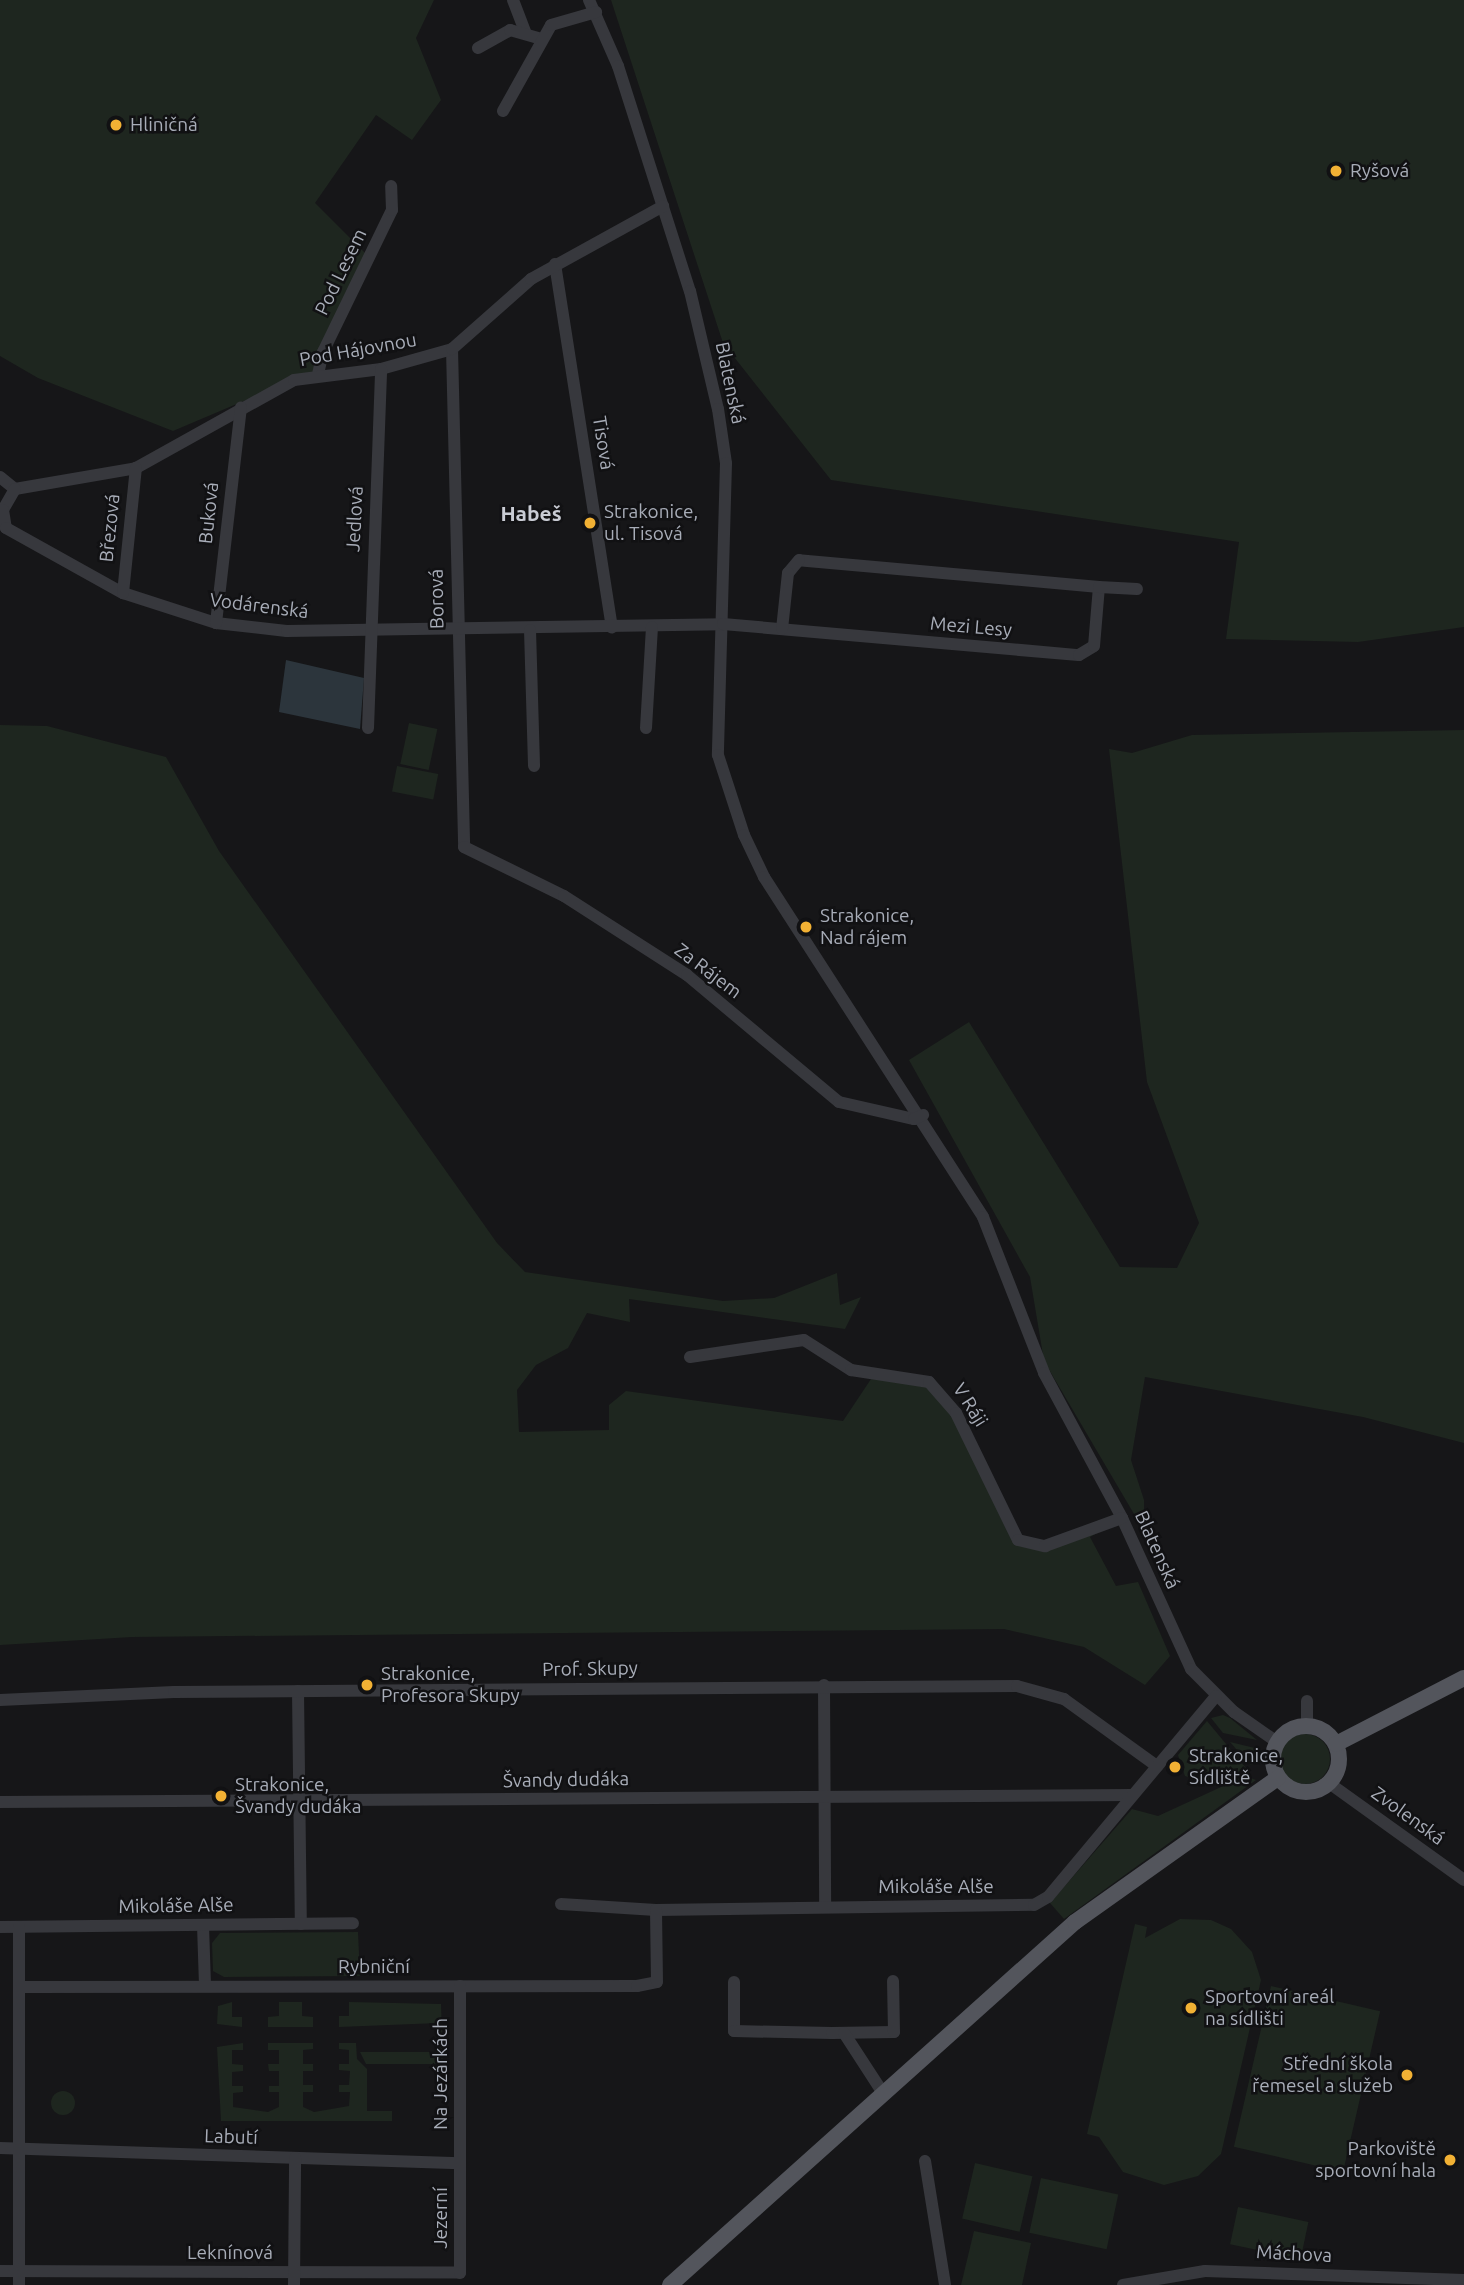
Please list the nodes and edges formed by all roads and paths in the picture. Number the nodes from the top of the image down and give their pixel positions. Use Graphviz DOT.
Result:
graph roads {
  1 [pos="513,0"];
  2 [pos="589,0"];
  3 [pos="596,12"];
  4 [pos="524,31"];
  5 [pos="541,39"];
  6 [pos="478,48"];
  7 [pos="503,111"];
  8 [pos="391,186"];
  9 [pos="663,206"];
  10 [pos="555,264"];
  11 [pos="452,349"];
  12 [pos="381,369"];
  13 [pos="318,374"];
  14 [pos="241,407"];
  15 [pos="136,468"];
  16 [pos="0,477"];
  17 [pos="15,489"];
  18 [pos="1099,587"];
  19 [pos="1137,589"];
  20 [pos="123,593"];
  21 [pos="216,623"];
  22 [pos="723,624"];
  23 [pos="652,627"];
  24 [pos="612,628"];
  25 [pos="782,629"];
  26 [pos="530,630"];
  27 [pos="457,632"];
  28 [pos="369,635"];
  29 [pos="368,728"];
  30 [pos="646,728"];
  31 [pos="534,766"];
  32 [pos="464,847"];
  33 [pos="923,1115"];
  34 [pos="690,1357"];
  35 [pos="1122,1518"];
  36 [pos="1464,1678"];
  37 [pos="824,1685"];
  38 [pos="298,1691"];
  39 [pos="1216,1696"];
  40 [pos="0,1700"];
  41 [pos="1307,1701"];
  42 [pos="1307,1726"];
  43 [pos="1278,1742"];
  44 [pos="1336,1744"];
  45 [pos="1157,1766"];
  46 [pos="1278,1778"];
  47 [pos="1329,1783"];
  48 [pos="1133,1796"];
  49 [pos="825,1797"];
  50 [pos="0,1802"];
  51 [pos="300,1802"];
  52 [pos="1464,1880"];
  53 [pos="561,1904"];
  54 [pos="825,1907"];
  55 [pos="656,1910"];
  56 [pos="353,1923"];
  57 [pos="300,1924"];
  58 [pos="203,1925"];
  59 [pos="0,1927"];
  60 [pos="19,1927"];
  61 [pos="893,1981"];
  62 [pos="734,1982"];
  63 [pos="205,1986"];
  64 [pos="460,1986"];
  65 [pos="19,1987"];
  66 [pos="844,2033"];
  67 [pos="883,2093"];
  68 [pos="0,2148"];
  69 [pos="19,2149"];
  70 [pos="295,2158"];
  71 [pos="925,2161"];
  72 [pos="460,2163"];
  73 [pos="0,2271"];
  74 [pos="19,2271"];
  75 [pos="460,2273"];
  76 [pos="294,2279"];
  77 [pos="1464,2280"];
  78 [pos="19,2285"];
  79 [pos="670,2285"];
  80 [pos="945,2285"];
  81 [pos="1122,2285"];
  1 -- 4 [label="street"];
  2 -- 3 [label="street, Blatenská"];
  3 -- 5 [label="street"];
  3 -- 9 [label="street, Blatenská"];
  4 -- 5 [label="street"];
  4 -- 6 [label="street"];
  5 -- 7 [label="street"];
  8 -- 13 [label="street, Pod Lesem"];
  9 -- 10 [label="street, Pod Hájovnou"];
  9 -- 22 [label="street, Blatenská"];
  10 -- 11 [label="street, Pod Hájovnou"];
  10 -- 24 [label="street, Tisová"];
  11 -- 12 [label="street, Pod Hájovnou"];
  11 -- 27 [label="street, Borová"];
  12 -- 13 [label="street, Pod Hájovnou"];
  12 -- 28 [label="street, Jedlová"];
  13 -- 14 [label="street, Pod Hájovnou"];
  14 -- 15 [label="street, Pod Hájovnou"];
  14 -- 21 [label="street, Buková"];
  15 -- 17 [label="street, Pod Hájovnou"];
  15 -- 20 [label="street, Březová"];
  16 -- 17 [label="street"];
  17 -- 20 [label="street, Vodárenská"];
  18 -- 19 [label="street"];
  18 -- 25 [label="street"];
  18 -- 25 [label="street, Mezi Lesy"];
  20 -- 21 [label="street, Vodárenská"];
  21 -- 28 [label="street, Vodárenská"];
  22 -- 23 [label="street, Vodárenská"];
  22 -- 25 [label="street, Mezi Lesy"];
  22 -- 33 [label="street, Blatenská"];
  23 -- 24 [label="street, Vodárenská"];
  23 -- 30 [label="street"];
  24 -- 26 [label="street, Vodárenská"];
  26 -- 27 [label="street, Vodárenská"];
  26 -- 31 [label="street"];
  27 -- 28 [label="street, Vodárenská"];
  27 -- 32 [label="street, Borová"];
  28 -- 29 [label="street, Jedlová"];
  32 -- 33 [label="street, Za Rájem"];
  33 -- 35 [label="street, Blatenská"];
  34 -- 35 [label="street, V Ráji"];
  35 -- 39 [label="street, Blatenská"];
  36 -- 44 [label="main road"];
  37 -- 38 [label="street, Prof. Skupy"];
  37 -- 45 [label="street, Prof. Skupy"];
  37 -- 49 [label="street"];
  38 -- 40 [label="street, Prof. Skupy"];
  38 -- 51 [label="street"];
  39 -- 43 [label="street, Blatenská"];
  39 -- 45 [label="street, Mikoláše Alše"];
  41 -- 42 [label="street"];
  42 -- 43 [label="main road"];
  42 -- 44 [label="main road"];
  43 -- 46 [label="main road"];
  44 -- 47 [label="main road"];
  45 -- 48 [label="street, Mikoláše Alše"];
  46 -- 47 [label="main road"];
  46 -- 67 [label="main road"];
  47 -- 52 [label="street, Zvolenská"];
  48 -- 49 [label="street, Švandy dudáka"];
  48 -- 54 [label="street, Mikoláše Alše"];
  49 -- 51 [label="street, Švandy dudáka"];
  49 -- 54 [label="street"];
  50 -- 51 [label="street, Švandy dudáka"];
  51 -- 57 [label="street"];
  53 -- 55 [label="street, Mikoláše Alše"];
  54 -- 55 [label="street, Mikoláše Alše"];
  55 -- 64 [label="street, Rybniční"];
  56 -- 57 [label="street, Mikoláše Alše"];
  57 -- 58 [label="street, Mikoláše Alše"];
  58 -- 60 [label="street, Mikoláše Alše"];
  58 -- 63 [label="street"];
  59 -- 60 [label="street, Mikoláše Alše"];
  60 -- 65 [label="street"];
  61 -- 66 [label="street"];
  62 -- 66 [label="street"];
  63 -- 64 [label="street, Rybniční"];
  63 -- 65 [label="street, Rybniční"];
  64 -- 72 [label="street, Na Jezárkách"];
  65 -- 69 [label="street"];
  66 -- 67 [label="street"];
  67 -- 79 [label="main road"];
  68 -- 69 [label="street, Labutí"];
  69 -- 70 [label="street, Labutí"];
  69 -- 74 [label="street"];
  70 -- 72 [label="street, Labutí"];
  70 -- 76 [label="street"];
  71 -- 80 [label="street"];
  72 -- 75 [label="street, Jezerní"];
  73 -- 74 [label="street, Leknínová"];
  74 -- 76 [label="street, Leknínová"];
  74 -- 78 [label="street"];
  75 -- 76 [label="street, Leknínová"];
  77 -- 81 [label="street, Máchova"];
}
